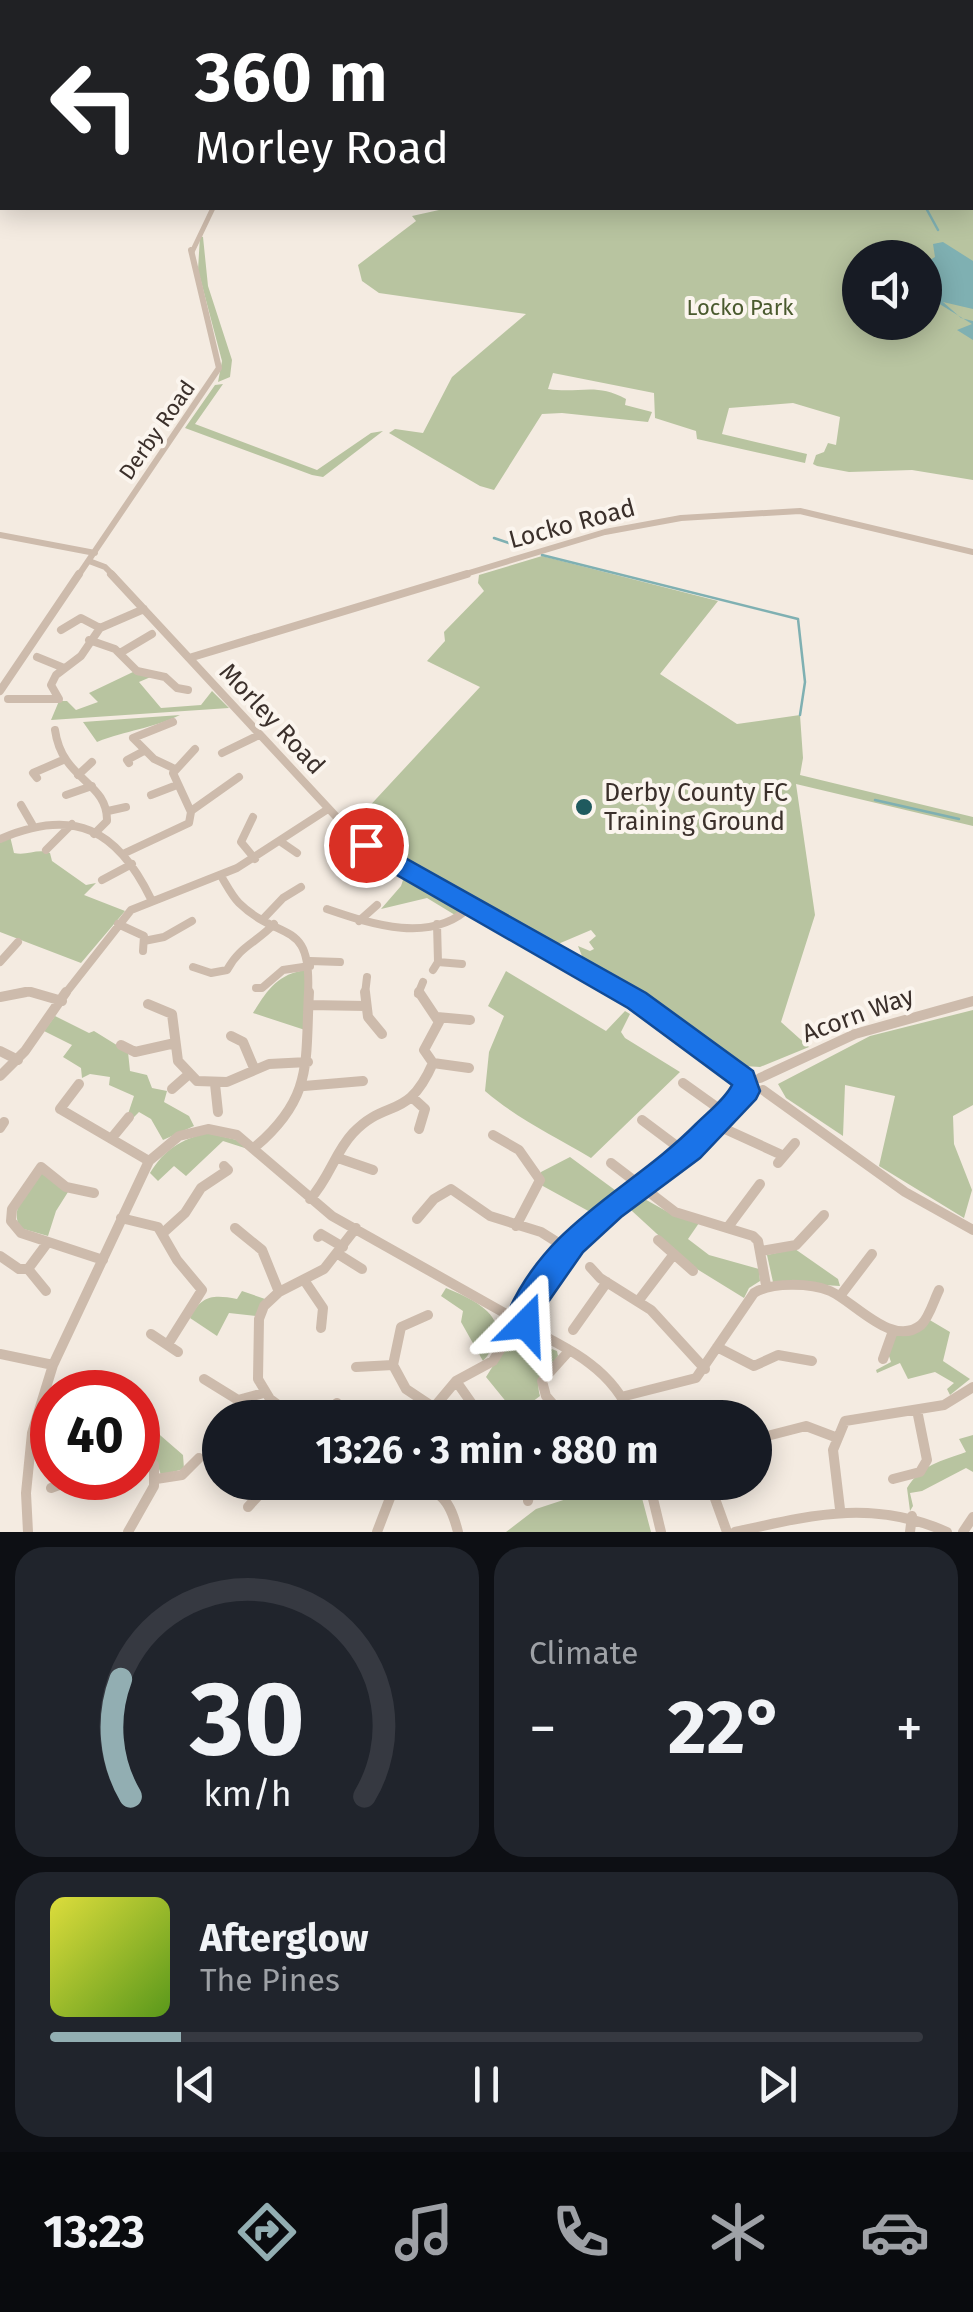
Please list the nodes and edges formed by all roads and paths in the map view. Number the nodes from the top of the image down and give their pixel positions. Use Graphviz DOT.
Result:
graph roads {
  1 [pos="211,210"];
  2 [pos="0,535"];
  3 [pos="973,552"];
  4 [pos="92,557"];
  5 [pos="144,609"];
  6 [pos="62,626"];
  7 [pos="100,628"];
  8 [pos="152,634"];
  9 [pos="89,640"];
  10 [pos="120,653"];
  11 [pos="189,658"];
  12 [pos="41,660"];
  13 [pos="64,668"];
  14 [pos="181,691"];
  15 [pos="0,692"];
  16 [pos="14,701"];
  17 [pos="173,722"];
  18 [pos="55,730"];
  19 [pos="259,734"];
  20 [pos="195,749"];
  21 [pos="144,751"];
  22 [pos="222,752"];
  23 [pos="63,760"];
  24 [pos="92,762"];
  25 [pos="129,763"];
  26 [pos="175,770"];
  27 [pos="78,775"];
  28 [pos="37,778"];
  29 [pos="239,778"];
  30 [pos="177,785"];
  31 [pos="92,786"];
  32 [pos="66,795"];
  33 [pos="151,795"];
  34 [pos="21,805"];
  35 [pos="126,807"];
  36 [pos="328,809"];
  37 [pos="108,811"];
  38 [pos="191,811"];
  39 [pos="254,817"];
  40 [pos="32,824"];
  41 [pos="72,824"];
  42 [pos="94,834"];
  43 [pos="0,838"];
  44 [pos="281,842"];
  45 [pos="46,850"];
  46 [pos="125,853"];
  47 [pos="297,854"];
  48 [pos="255,859"];
  49 [pos="132,864"];
  50 [pos="221,876"];
  51 [pos="102,880"];
  52 [pos="301,886"];
  53 [pos="151,899"];
  54 [pos="377,905"];
  55 [pos="471,906"];
  56 [pos="327,908"];
  57 [pos="264,918"];
  58 [pos="192,921"];
  59 [pos="360,921"];
  60 [pos="118,924"];
  61 [pos="274,924"];
  62 [pos="437,924"];
  63 [pos="392,930"];
  64 [pos="18,942"];
  65 [pos="389,944"];
  66 [pos="0,962"];
  67 [pos="340,962"];
  68 [pos="310,963"];
  69 [pos="462,964"];
  70 [pos="193,966"];
  71 [pos="267,968"];
  72 [pos="278,973"];
  73 [pos="367,977"];
  74 [pos="423,982"];
  75 [pos="256,988"];
  76 [pos="0,996"];
  77 [pos="62,1001"];
  78 [pos="973,1001"];
  79 [pos="148,1004"];
  80 [pos="309,1004"];
  81 [pos="366,1006"];
  82 [pos="438,1016"];
  83 [pos="470,1020"];
  84 [pos="382,1034"];
  85 [pos="232,1036"];
  86 [pos="175,1044"];
  87 [pos="121,1046"];
  88 [pos="0,1051"];
  89 [pos="18,1060"];
  90 [pos="308,1062"];
  91 [pos="433,1063"];
  92 [pos="254,1068"];
  93 [pos="469,1068"];
  94 [pos="188,1075"];
  95 [pos="0,1076"];
  96 [pos="760,1078"];
  97 [pos="744,1079"];
  98 [pos="363,1080"];
  99 [pos="683,1082"];
  100 [pos="79,1084"];
  101 [pos="215,1084"];
  102 [pos="304,1086"];
  103 [pos="172,1089"];
  104 [pos="763,1090"];
  105 [pos="747,1091"];
  106 [pos="414,1098"];
  107 [pos="218,1112"];
  108 [pos="726,1113"];
  109 [pos="129,1117"];
  110 [pos="642,1120"];
  111 [pos="714,1124"];
  112 [pos="419,1129"];
  113 [pos="492,1135"];
  114 [pos="111,1140"];
  115 [pos="795,1143"];
  116 [pos="255,1147"];
  117 [pos="686,1154"];
  118 [pos="338,1158"];
  119 [pos="149,1161"];
  120 [pos="611,1163"];
  121 [pos="224,1166"];
  122 [pos="373,1170"];
  123 [pos="760,1184"];
  124 [pos="642,1188"];
  125 [pos="94,1193"];
  126 [pos="729,1195"];
  127 [pos="310,1199"];
  128 [pos="742,1204"];
  129 [pos="824,1215"];
  130 [pos="122,1218"];
  131 [pos="418,1220"];
  132 [pos="516,1226"];
  133 [pos="728,1227"];
  134 [pos="234,1228"];
  135 [pos="356,1228"];
  136 [pos="7,1229"];
  137 [pos="973,1230"];
  138 [pos="164,1232"];
  139 [pos="318,1237"];
  140 [pos="658,1240"];
  141 [pos="48,1242"];
  142 [pos="568,1249"];
  143 [pos="340,1251"];
  144 [pos="761,1251"];
  145 [pos="674,1254"];
  146 [pos="872,1254"];
  147 [pos="0,1256"];
  148 [pos="103,1260"];
  149 [pos="590,1267"];
  150 [pos="28,1269"];
  151 [pos="362,1269"];
  152 [pos="693,1272"];
  153 [pos="304,1280"];
  154 [pos="607,1282"];
  155 [pos="766,1285"];
  156 [pos="939,1290"];
  157 [pos="46,1292"];
  158 [pos="279,1292"];
  159 [pos="840,1296"];
  160 [pos="639,1300"];
  161 [pos="523,1312"];
  162 [pos="428,1315"];
  163 [pos="508,1315"];
  164 [pos="321,1328"];
  165 [pos="519,1328"];
  166 [pos="573,1330"];
  167 [pos="893,1331"];
  168 [pos="151,1334"];
  169 [pos="717,1347"];
  170 [pos="572,1352"];
  171 [pos="0,1354"];
  172 [pos="883,1359"];
  173 [pos="812,1360"];
  174 [pos="52,1365"];
  175 [pos="392,1365"];
  176 [pos="356,1368"];
  177 [pos="705,1369"];
  178 [pos="50,1370"];
  179 [pos="204,1379"];
  180 [pos="456,1381"];
  181 [pos="973,1387"];
  182 [pos="264,1393"];
  183 [pos="624,1396"];
  184 [pos="273,1400"];
  185 [pos="417,1400"];
  186 [pos="439,1400"];
  187 [pos="469,1400"];
  188 [pos="549,1400"];
  189 [pos="625,1400"];
  190 [pos="918,1410"];
  191 [pos="772,1435"];
  192 [pos="835,1437"];
  193 [pos="30,1453"];
  194 [pos="199,1458"];
  195 [pos="160,1478"];
  196 [pos="893,1479"];
  197 [pos="145,1500"];
  198 [pos="254,1500"];
  199 [pos="389,1500"];
  200 [pos="450,1500"];
  201 [pos="653,1500"];
  202 [pos="716,1500"];
  203 [pos="248,1507"];
  204 [pos="840,1510"];
  205 [pos="912,1516"];
  206 [pos="973,1517"];
  207 [pos="28,1532"];
  208 [pos="128,1532"];
  209 [pos="377,1532"];
  210 [pos="458,1532"];
  211 [pos="661,1532"];
  212 [pos="727,1532"];
  213 [pos="735,1532"];
  214 [pos="910,1532"];
  215 [pos="947,1532"];
  216 [pos="962,1532"];
  1 -- 4 [label="street, Derby Road"];
  2 -- 4 [label="street"];
  3 -- 11 [label="street, Locko Road"];
  4 -- 5 [label="street, Morley Road"];
  4 -- 15 [label="street, Derby Road"];
  5 -- 7 [label="street"];
  5 -- 11 [label="street, Morley Road"];
  6 -- 7 [label="street"];
  7 -- 9 [label="street"];
  8 -- 10 [label="street"];
  9 -- 10 [label="street"];
  9 -- 13 [label="street"];
  10 -- 14 [label="street"];
  11 -- 19 [label="street, Morley Road"];
  12 -- 13 [label="street"];
  13 -- 16 [label="street"];
  17 -- 21 [label="street"];
  18 -- 23 [label="street"];
  19 -- 22 [label="street"];
  19 -- 36 [label="street, Morley Road"];
  20 -- 26 [label="street"];
  21 -- 25 [label="street"];
  21 -- 26 [label="street"];
  23 -- 27 [label="street"];
  23 -- 28 [label="street"];
  24 -- 27 [label="street"];
  26 -- 30 [label="street"];
  27 -- 31 [label="street"];
  29 -- 38 [label="street"];
  30 -- 33 [label="street"];
  30 -- 38 [label="street"];
  31 -- 32 [label="street"];
  31 -- 37 [label="street"];
  34 -- 40 [label="street"];
  35 -- 37 [label="street"];
  36 -- 44 [label="street"];
  36 -- 55 [label="street, Morley Road"];
  37 -- 42 [label="street"];
  38 -- 46 [label="street"];
  39 -- 48 [label="street"];
  40 -- 41 [label="street"];
  40 -- 43 [label="street"];
  41 -- 42 [label="street"];
  41 -- 45 [label="street"];
  42 -- 46 [label="street"];
  44 -- 47 [label="street"];
  44 -- 48 [label="street"];
  46 -- 49 [label="street"];
  48 -- 50 [label="street"];
  49 -- 51 [label="street"];
  49 -- 53 [label="street"];
  50 -- 53 [label="street"];
  50 -- 57 [label="street"];
  52 -- 57 [label="street"];
  53 -- 60 [label="street"];
  54 -- 59 [label="street"];
  55 -- 62 [label="street"];
  55 -- 97 [label="street, Morley Road"];
  56 -- 59 [label="street"];
  57 -- 61 [label="street"];
  58 -- 60 [label="street"];
  59 -- 63 [label="street"];
  60 -- 77 [label="street"];
  61 -- 68 [label="street"];
  61 -- 70 [label="street"];
  62 -- 63 [label="street"];
  62 -- 69 [label="street"];
  63 -- 65 [label="street"];
  64 -- 66 [label="street"];
  67 -- 68 [label="street"];
  68 -- 72 [label="street"];
  68 -- 80 [label="street"];
  71 -- 72 [label="street"];
  72 -- 75 [label="street"];
  73 -- 81 [label="street"];
  74 -- 82 [label="street"];
  76 -- 77 [label="street"];
  77 -- 89 [label="street"];
  78 -- 96 [label="street, Acorn Way"];
  79 -- 86 [label="street"];
  80 -- 81 [label="street"];
  80 -- 90 [label="street"];
  81 -- 84 [label="street"];
  82 -- 83 [label="street"];
  82 -- 91 [label="street"];
  85 -- 92 [label="street"];
  86 -- 87 [label="street"];
  86 -- 94 [label="street"];
  88 -- 89 [label="street"];
  89 -- 95 [label="street"];
  90 -- 92 [label="street"];
  90 -- 102 [label="street"];
  91 -- 93 [label="street"];
  91 -- 106 [label="street"];
  92 -- 101 [label="street"];
  94 -- 101 [label="street"];
  94 -- 103 [label="street"];
  96 -- 97 [label="street"];
  96 -- 104 [label="street"];
  97 -- 105 [label="street"];
  98 -- 102 [label="street"];
  99 -- 108 [label="street"];
  100 -- 114 [label="street"];
  101 -- 107 [label="street"];
  102 -- 116 [label="street"];
  104 -- 105 [label="street"];
  104 -- 137 [label="street"];
  105 -- 108 [label="street"];
  106 -- 112 [label="street"];
  106 -- 118 [label="street"];
  108 -- 111 [label="street"];
  109 -- 114 [label="street"];
  110 -- 117 [label="street"];
  111 -- 115 [label="street"];
  111 -- 117 [label="street"];
  113 -- 132 [label="street"];
  114 -- 119 [label="street"];
  116 -- 119 [label="street"];
  116 -- 127 [label="street"];
  117 -- 124 [label="street"];
  118 -- 122 [label="street"];
  118 -- 127 [label="street"];
  119 -- 130 [label="street"];
  120 -- 124 [label="street"];
  121 -- 138 [label="street"];
  123 -- 128 [label="street"];
  124 -- 133 [label="street"];
  124 -- 142 [label="street"];
  125 -- 136 [label="street"];
  126 -- 128 [label="street"];
  127 -- 135 [label="street"];
  128 -- 133 [label="street"];
  129 -- 144 [label="street"];
  130 -- 138 [label="street"];
  130 -- 148 [label="street"];
  131 -- 132 [label="street"];
  132 -- 142 [label="street"];
  133 -- 144 [label="street"];
  134 -- 158 [label="street"];
  135 -- 143 [label="street"];
  135 -- 163 [label="street"];
  136 -- 141 [label="street"];
  138 -- 168 [label="street"];
  139 -- 143 [label="street"];
  140 -- 145 [label="street"];
  141 -- 148 [label="street"];
  141 -- 150 [label="street"];
  142 -- 161 [label="street"];
  143 -- 151 [label="street"];
  143 -- 153 [label="street"];
  144 -- 155 [label="street"];
  145 -- 152 [label="street"];
  145 -- 160 [label="street"];
  146 -- 159 [label="street"];
  147 -- 150 [label="street"];
  148 -- 174 [label="street"];
  149 -- 154 [label="street"];
  150 -- 157 [label="street"];
  153 -- 158 [label="street"];
  153 -- 164 [label="street"];
  154 -- 160 [label="street"];
  154 -- 166 [label="street"];
  155 -- 159 [label="street"];
  155 -- 169 [label="street"];
  156 -- 167 [label="street"];
  158 -- 182 [label="street"];
  159 -- 167 [label="street"];
  160 -- 177 [label="street"];
  161 -- 163 [label="street"];
  161 -- 165 [label="street"];
  162 -- 175 [label="street"];
  163 -- 165 [label="street"];
  165 -- 170 [label="street"];
  165 -- 180 [label="street"];
  167 -- 172 [label="street"];
  169 -- 173 [label="street"];
  169 -- 177 [label="street"];
  170 -- 183 [label="street"];
  170 -- 188 [label="street"];
  171 -- 174 [label="street"];
  174 -- 178 [label="street"];
  175 -- 176 [label="street"];
  175 -- 185 [label="street"];
  177 -- 183 [label="street"];
  179 -- 182 [label="street"];
  180 -- 186 [label="street"];
  180 -- 187 [label="street"];
  181 -- 190 [label="street"];
  182 -- 184 [label="street"];
  183 -- 189 [label="street"];
  190 -- 192 [label="street"];
  190 -- 196 [label="street"];
  191 -- 192 [label="street"];
  192 -- 204 [label="street"];
  193 -- 207 [label="street"];
  194 -- 195 [label="street"];
  197 -- 208 [label="street"];
  198 -- 203 [label="street"];
  199 -- 209 [label="street"];
  200 -- 210 [label="street"];
  201 -- 211 [label="street"];
  202 -- 212 [label="street"];
  204 -- 205 [label="street"];
  204 -- 213 [label="street"];
  205 -- 214 [label="street"];
  205 -- 215 [label="street"];
  206 -- 216 [label="street"];
}
